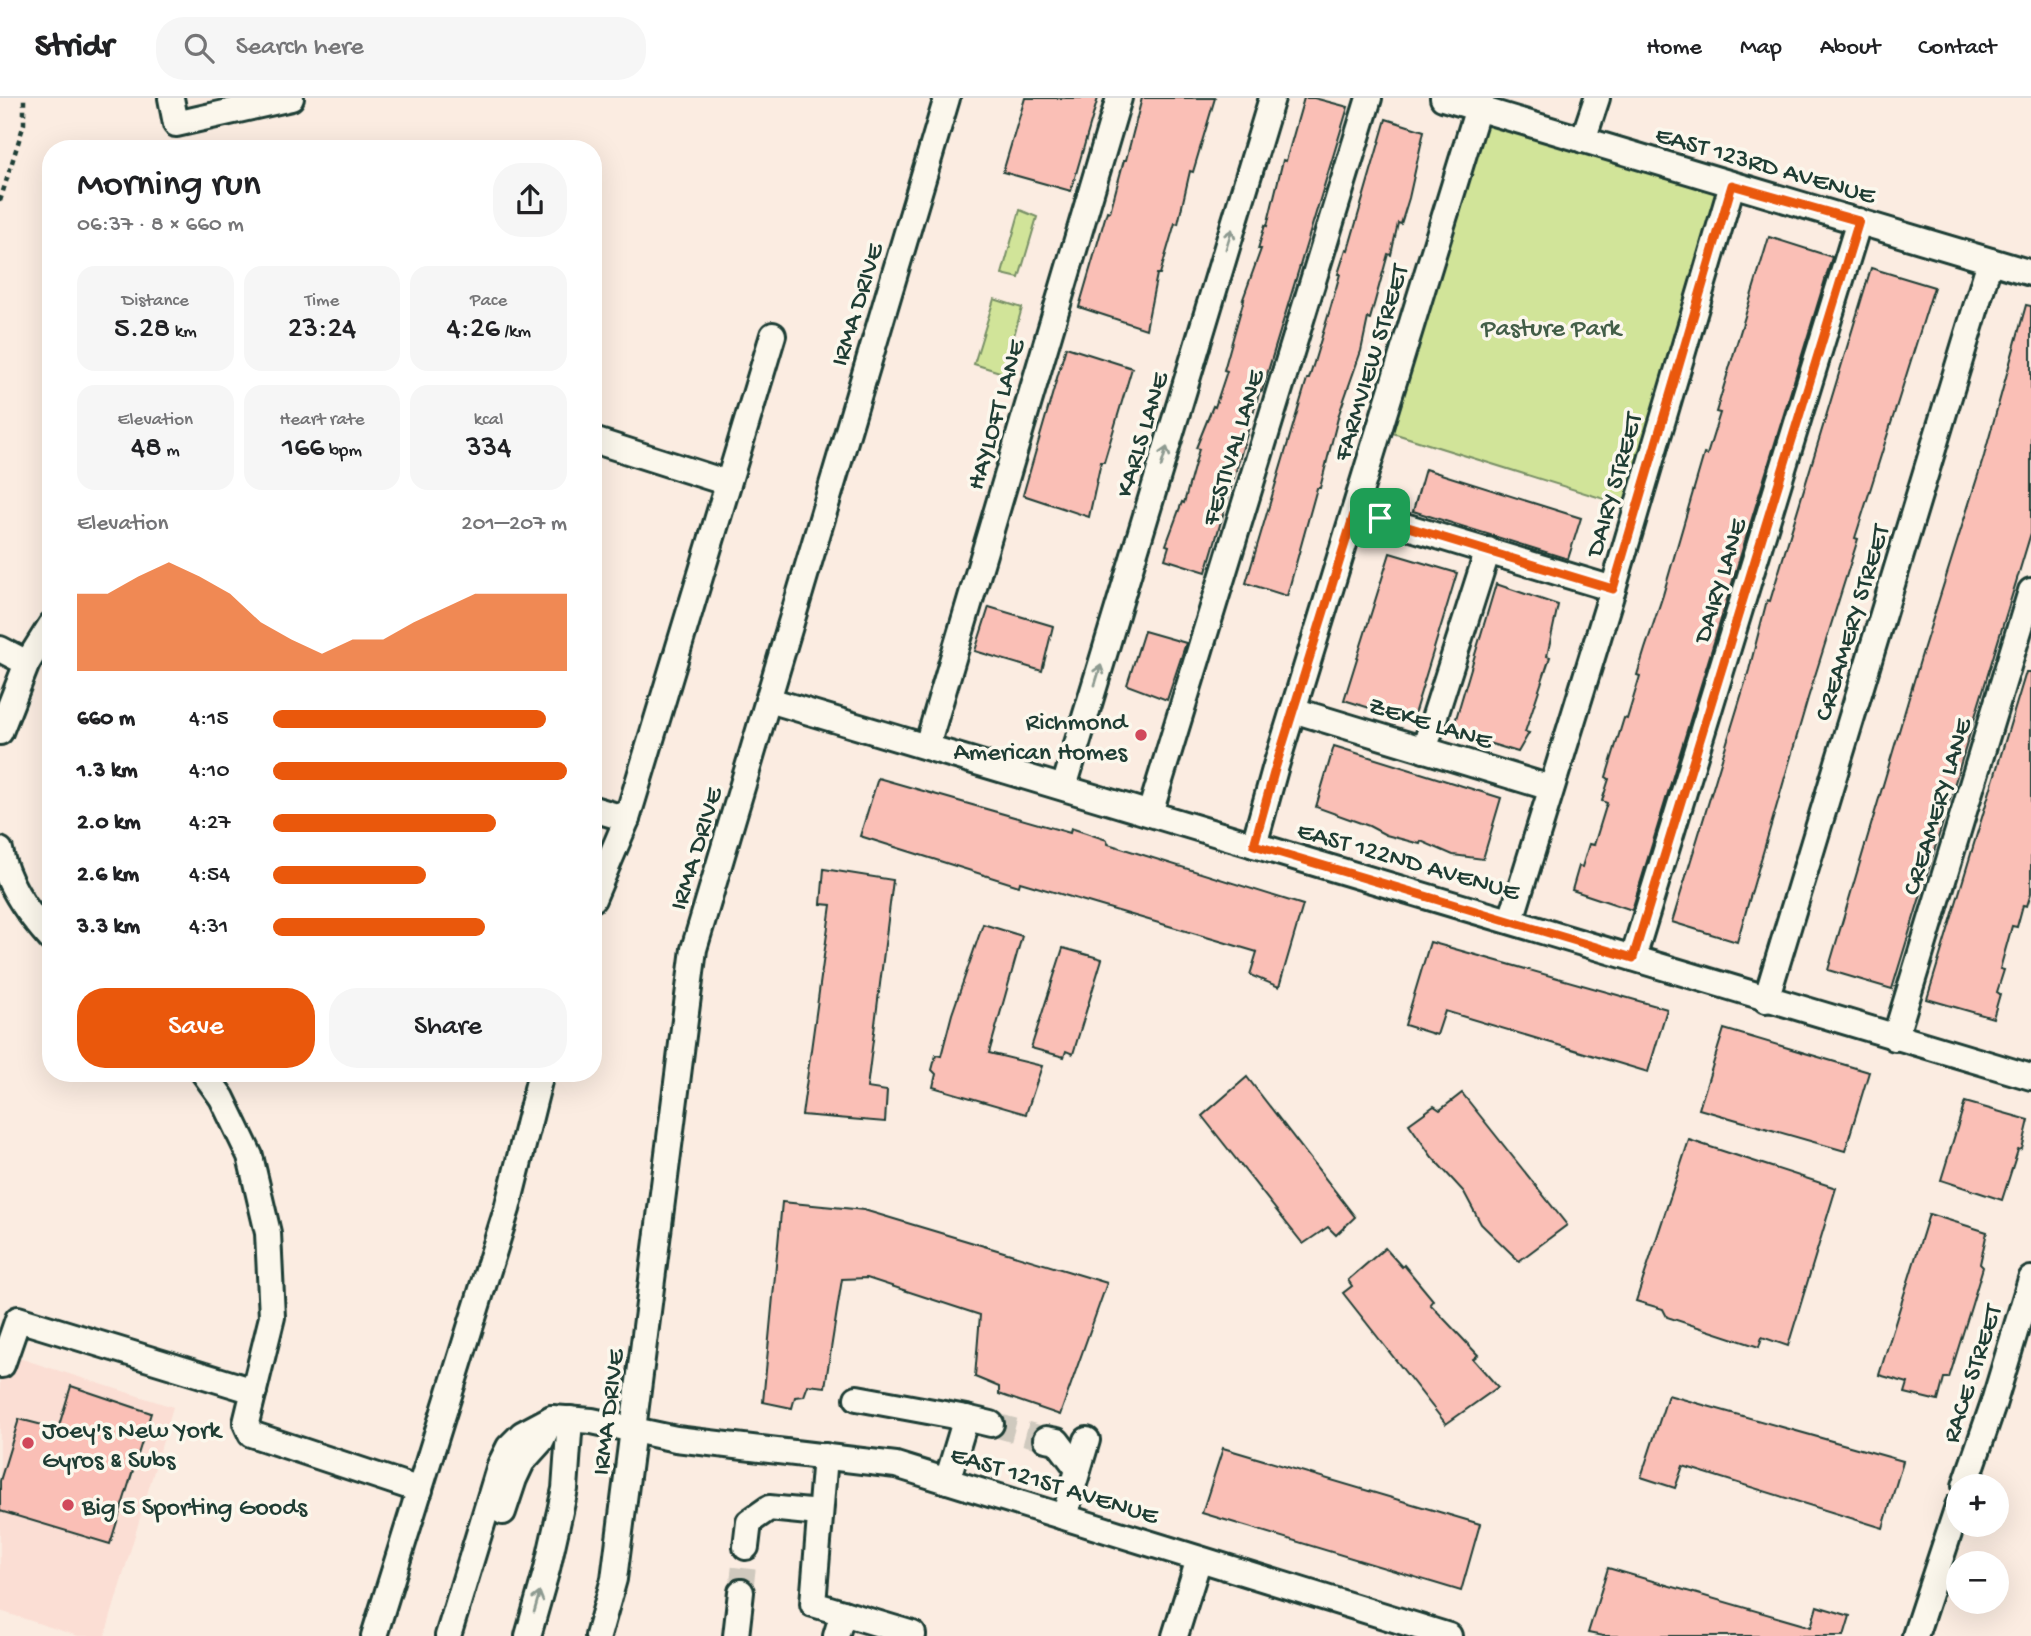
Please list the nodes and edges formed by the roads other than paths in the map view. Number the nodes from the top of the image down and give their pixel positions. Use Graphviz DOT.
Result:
graph roads {
  1 [pos="171,98"];
  2 [pos="291,98"];
  3 [pos="947,98"];
  4 [pos="1119,98"];
  5 [pos="1272,98"];
  6 [pos="1369,98"];
  7 [pos="1443,98"];
  8 [pos="1597,98"];
  9 [pos="1479,103"];
  10 [pos="1583,140"];
  11 [pos="1732,185"];
  12 [pos="1859,221"];
  13 [pos="1990,261"];
  14 [pos="2031,273"];
  15 [pos="773,335"];
  16 [pos="602,443"];
  17 [pos="729,483"];
  18 [pos="1355,511"];
  19 [pos="1488,550"];
  20 [pos="1613,589"];
  21 [pos="2031,591"];
  22 [pos="42,639"];
  23 [pos="0,649"];
  24 [pos="27,663"];
  25 [pos="7,689"];
  26 [pos="769,699"];
  27 [pos="1293,710"];
  28 [pos="0,732"];
  29 [pos="927,746"];
  30 [pos="1424,750"];
  31 [pos="1064,787"];
  32 [pos="1551,788"];
  33 [pos="602,812"];
  34 [pos="1150,813"];
  35 [pos="627,819"];
  36 [pos="1254,845"];
  37 [pos="0,850"];
  38 [pos="602,878"];
  39 [pos="1511,920"];
  40 [pos="42,929"];
  41 [pos="1633,958"];
  42 [pos="1766,999"];
  43 [pos="1895,1038"];
  44 [pos="2031,1077"];
  45 [pos="210,1082"];
  46 [pos="539,1082"];
  47 [pos="2031,1279"];
  48 [pos="0,1365"];
  49 [pos="254,1391"];
  50 [pos="857,1398"];
  51 [pos="561,1418"];
  52 [pos="966,1418"];
  53 [pos="991,1424"];
  54 [pos="634,1429"];
  55 [pos="1046,1438"];
  56 [pos="1087,1440"];
  57 [pos="825,1457"];
  58 [pos="1078,1469"];
  59 [pos="1969,1474"];
  60 [pos="947,1481"];
  61 [pos="420,1490"];
  62 [pos="819,1513"];
  63 [pos="1064,1517"];
  64 [pos="1948,1537"];
  65 [pos="746,1547"];
  66 [pos="1199,1559"];
  67 [pos="741,1592"];
  68 [pos="840,1624"];
  69 [pos="374,1636"];
  70 [pos="448,1636"];
  71 [pos="465,1636"];
  72 [pos="528,1636"];
  73 [pos="598,1636"];
  74 [pos="736,1636"];
  75 [pos="913,1636"];
  76 [pos="1175,1636"];
  77 [pos="1449,1636"];
  78 [pos="1914,1636"];
  1 -- 2 [label="street"];
  3 -- 26 [label="street, IRMA DRIVE"];
  4 -- 29 [label="street, HAYLOFT LANE"];
  31 -- 5 [label="street, KARLS LANE, one-way"];
  6 -- 34 [label="street, FESTIVAL LANE"];
  7 -- 9 [label="street, EAST 123RD AVENUE"];
  8 -- 10 [label="street"];
  9 -- 10 [label="street, EAST 123RD AVENUE"];
  9 -- 18 [label="street, FARMVIEW STREET"];
  10 -- 11 [label="street, EAST 123RD AVENUE"];
  11 -- 12 [label="street, EAST 123RD AVENUE"];
  11 -- 20 [label="street, DAIRY STREET"];
  12 -- 13 [label="street, EAST 123RD AVENUE"];
  12 -- 41 [label="street, DAIRY LANE"];
  13 -- 14 [label="street, EAST 123RD AVENUE"];
  13 -- 42 [label="street, CREAMERY STREET"];
  15 -- 17 [label="street"];
  16 -- 17 [label="street"];
  17 -- 35 [label="street"];
  18 -- 19 [label="street"];
  18 -- 27 [label="street, FARMVIEW STREET"];
  19 -- 20 [label="street"];
  19 -- 30 [label="street"];
  20 -- 32 [label="street, DAIRY STREET"];
  21 -- 43 [label="street, CREAMERY LANE"];
  22 -- 24 [label="street"];
  23 -- 24 [label="street"];
  24 -- 25 [label="street"];
  25 -- 28 [label="street"];
  26 -- 29 [label="street, EAST 122ND AVENUE"];
  26 -- 54 [label="street, IRMA DRIVE"];
  27 -- 30 [label="street, ZEKE LANE"];
  27 -- 36 [label="street, FARMVIEW STREET"];
  29 -- 31 [label="street, EAST 122ND AVENUE"];
  30 -- 32 [label="street, ZEKE LANE"];
  31 -- 34 [label="street, EAST 122ND AVENUE"];
  32 -- 39 [label="street, DAIRY STREET"];
  33 -- 35 [label="street"];
  34 -- 36 [label="street, EAST 122ND AVENUE"];
  35 -- 38 [label="street"];
  36 -- 39 [label="street, EAST 122ND AVENUE"];
  37 -- 40 [label="street"];
  39 -- 41 [label="street, EAST 122ND AVENUE"];
  41 -- 42 [label="street, EAST 122ND AVENUE"];
  42 -- 43 [label="street, EAST 122ND AVENUE"];
  43 -- 44 [label="street, EAST 122ND AVENUE"];
  45 -- 49 [label="street"];
  46 -- 61 [label="street"];
  47 -- 59 [label="street, RACE STREET"];
  48 -- 49 [label="street"];
  49 -- 61 [label="street"];
  50 -- 52 [label="street"];
  51 -- 54 [label="street, EAST 121ST AVENUE"];
  51 -- 70 [label="street"];
  51 -- 71 [label="street"];
  72 -- 51 [label="street, one-way"];
  52 -- 53 [label="street"];
  52 -- 60 [label="street"];
  54 -- 57 [label="street, EAST 121ST AVENUE"];
  54 -- 73 [label="street, IRMA DRIVE"];
  55 -- 58 [label="street"];
  56 -- 58 [label="street"];
  57 -- 60 [label="street, EAST 121ST AVENUE"];
  57 -- 62 [label="street"];
  58 -- 63 [label="street"];
  60 -- 63 [label="street, EAST 121ST AVENUE"];
  61 -- 69 [label="street"];
  62 -- 65 [label="street"];
  62 -- 68 [label="street"];
  63 -- 66 [label="street, EAST 121ST AVENUE"];
  64 -- 78 [label="street"];
  66 -- 76 [label="street"];
  66 -- 77 [label="street, EAST 121ST AVENUE"];
  67 -- 74 [label="street"];
  68 -- 75 [label="street"];
}
